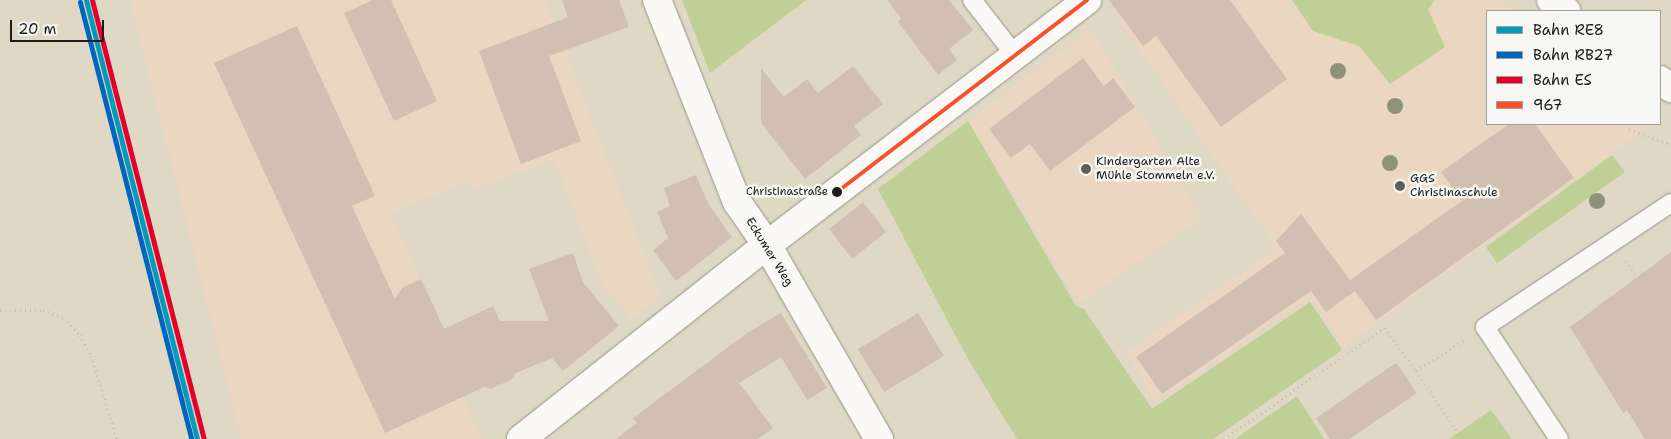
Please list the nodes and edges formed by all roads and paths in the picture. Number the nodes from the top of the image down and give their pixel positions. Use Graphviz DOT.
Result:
graph roads {
  1 [pos="657,0"];
  2 [pos="972,0"];
  3 [pos="1086,0"];
  4 [pos="1551,0"];
  5 [pos="1565,10"];
  6 [pos="1015,55"];
  7 [pos="1629,129"];
  8 [pos="1671,145"];
  9 [pos="1671,203"];
  10 [pos="1613,242"];
  11 [pos="767,245"];
  12 [pos="0,310"];
  13 [pos="1671,326"];
  14 [pos="1485,327"];
  15 [pos="1416,371"];
  16 [pos="1460,436"];
  17 [pos="117,439"];
  18 [pos="521,439"];
  19 [pos="880,439"];
  20 [pos="1224,439"];
  21 [pos="1559,439"];
  1 -- 11 [label="street, Eckumer Weg"];
  2 -- 6 [label="lane"];
  3 -- 6 [label="street"];
  4 -- 5 [label="street"];
  6 -- 11 [label="street"];
  7 -- 8 [label="path"];
  9 -- 10 [label="lane"];
  10 -- 13 [label="path"];
  10 -- 14 [label="lane"];
  11 -- 18 [label="street"];
  11 -- 19 [label="street, Eckumer Weg"];
  12 -- 17 [label="path"];
  14 -- 15 [label="path"];
  14 -- 21 [label="lane"];
  15 -- 16 [label="path"];
  15 -- 20 [label="path"];
}
